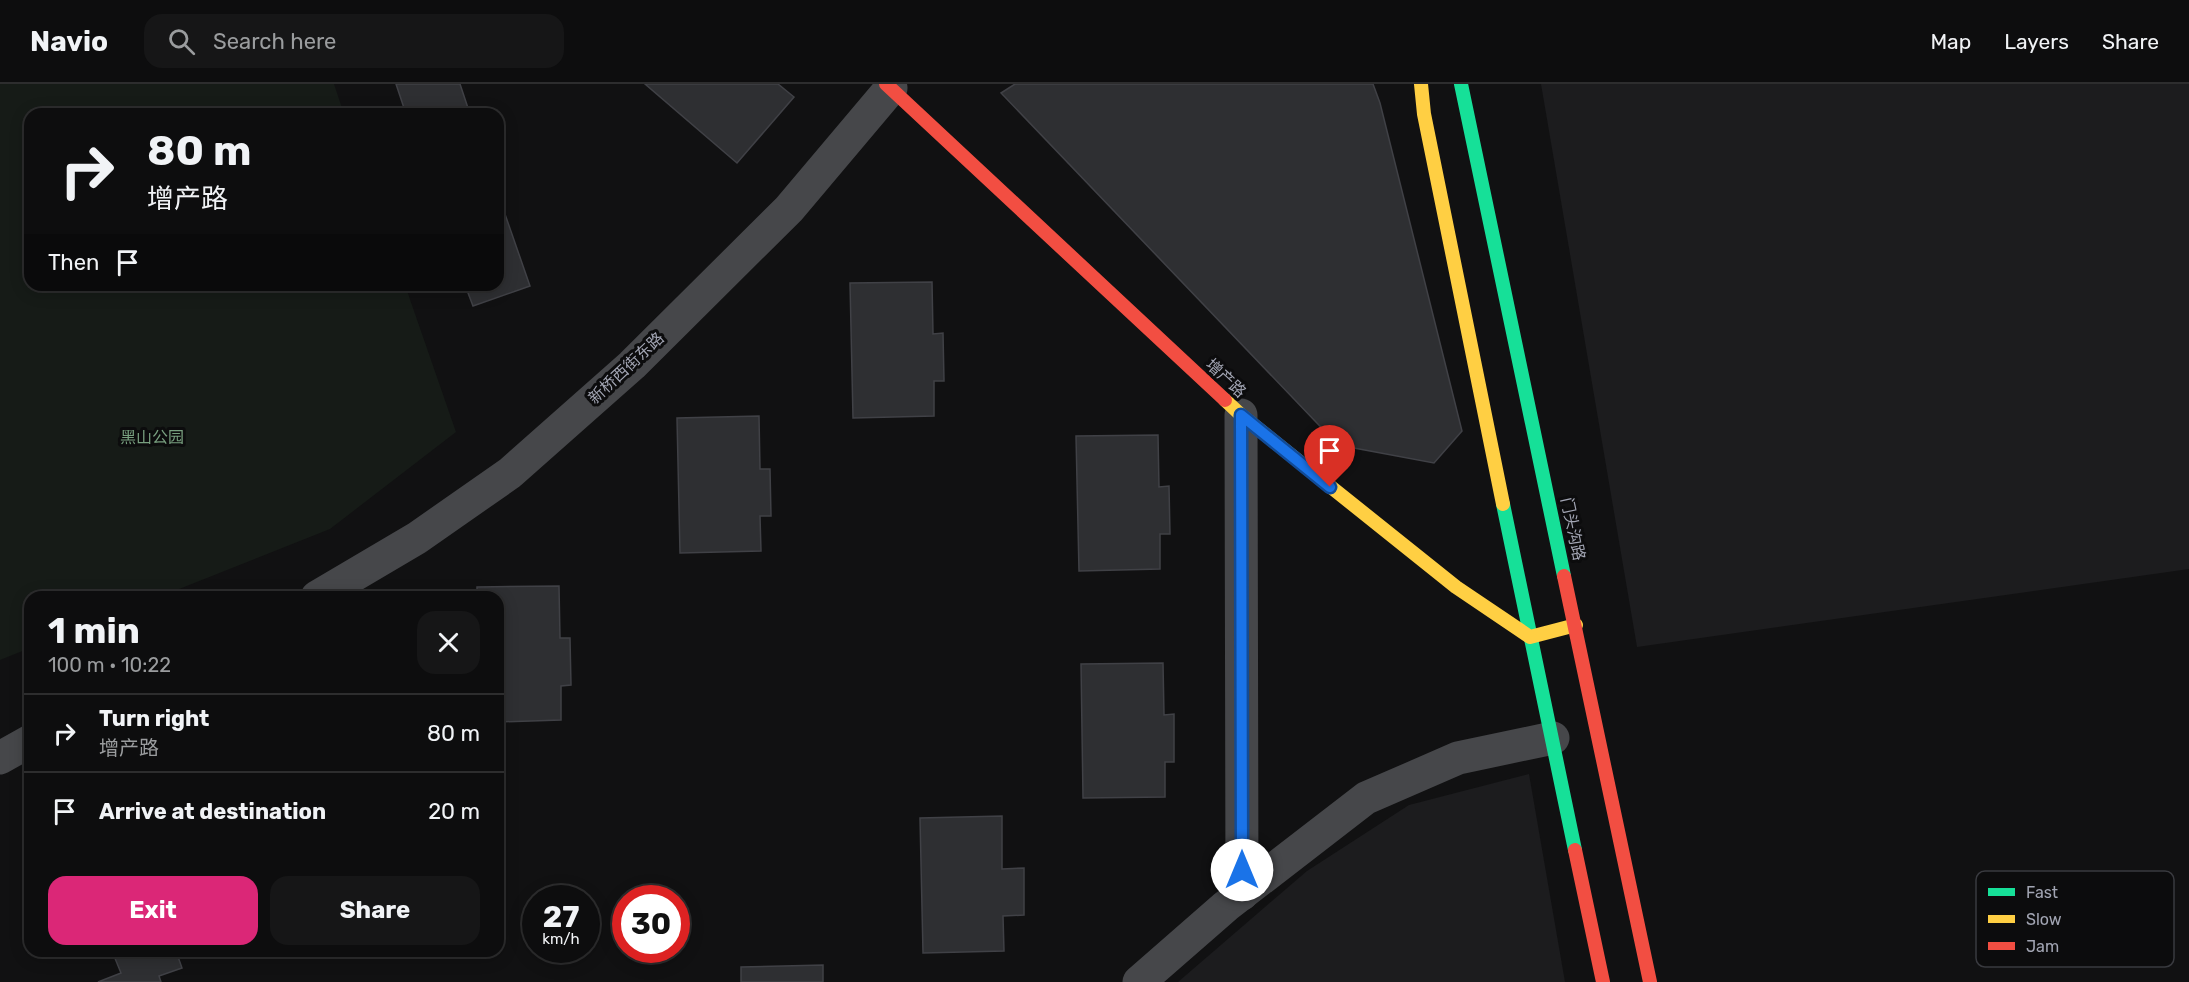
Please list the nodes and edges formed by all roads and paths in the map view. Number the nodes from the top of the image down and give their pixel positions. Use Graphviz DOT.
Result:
graph roads {
  1 [pos="1421,84"];
  2 [pos="1461,84"];
  3 [pos="888,86"];
  4 [pos="1241,415"];
  5 [pos="327,591"];
  6 [pos="1576,625"];
  7 [pos="1530,637"];
  8 [pos="1553,738"];
  9 [pos="24,744"];
  10 [pos="0,758"];
  11 [pos="1242,894"];
  12 [pos="1139,982"];
  13 [pos="1603,982"];
  14 [pos="1650,982"];
  1 -- 7 [label="main road"];
  2 -- 6 [label="main road, 门头沟路"];
  3 -- 4 [label="main road, 增产路"];
  3 -- 5 [label="street, 新桥西街东路"];
  4 -- 7 [label="main road, 增产路"];
  4 -- 11 [label="street"];
  6 -- 7 [label="main road"];
  6 -- 14 [label="main road, 门头沟路"];
  7 -- 8 [label="main road"];
  8 -- 11 [label="street"];
  8 -- 13 [label="main road"];
  9 -- 10 [label="street"];
  11 -- 12 [label="street"];
}
